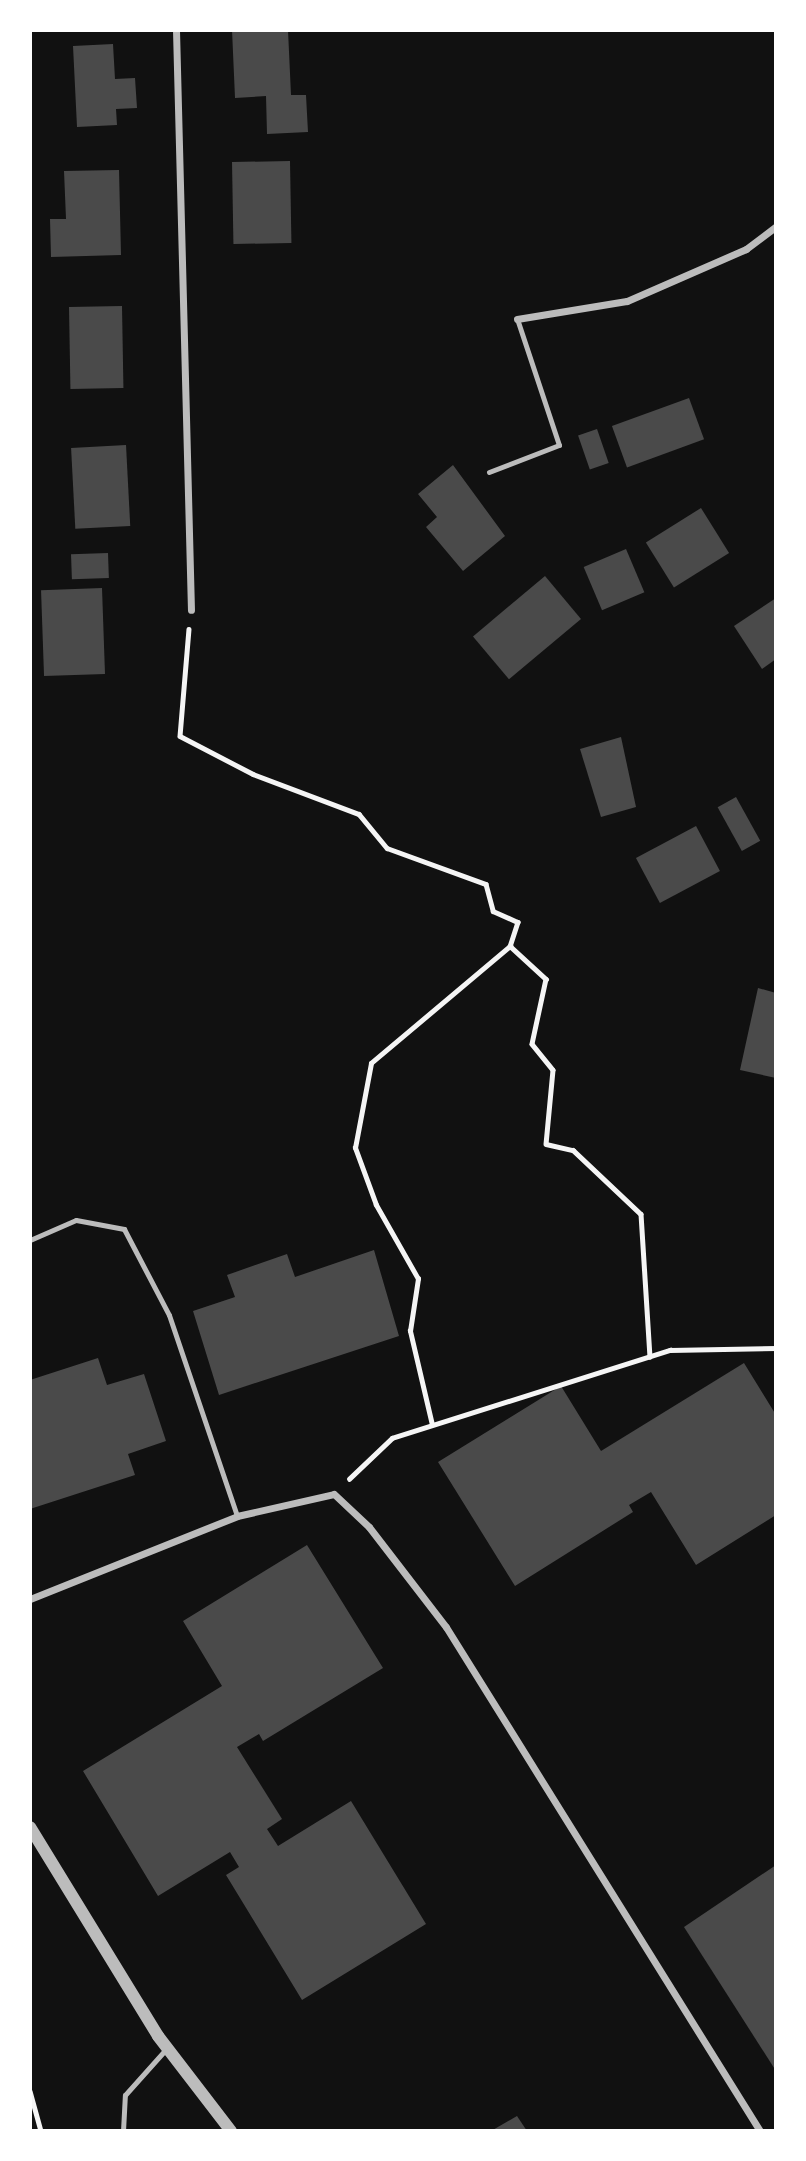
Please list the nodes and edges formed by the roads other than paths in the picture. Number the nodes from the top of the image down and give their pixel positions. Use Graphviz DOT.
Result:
graph roads {
  1 [pos="176,30"];
  2 [pos="776,226"];
  3 [pos="517,319"];
  4 [pos="489,472"];
  5 [pos="191,610"];
  6 [pos="30,1240"];
  7 [pos="237,1516"];
  8 [pos="30,1598"];
  9 [pos="30,1828"];
  10 [pos="167,2048"];
  11 [pos="123,2131"];
  12 [pos="231,2131"];
  13 [pos="760,2131"];
  1 -- 5 [label="street"];
  2 -- 3 [label="street"];
  3 -- 4 [label="lane"];
  6 -- 7 [label="lane"];
  7 -- 8 [label="street"];
  7 -- 13 [label="street"];
  9 -- 10 [label="street"];
  10 -- 11 [label="lane"];
  10 -- 12 [label="street"];
}
